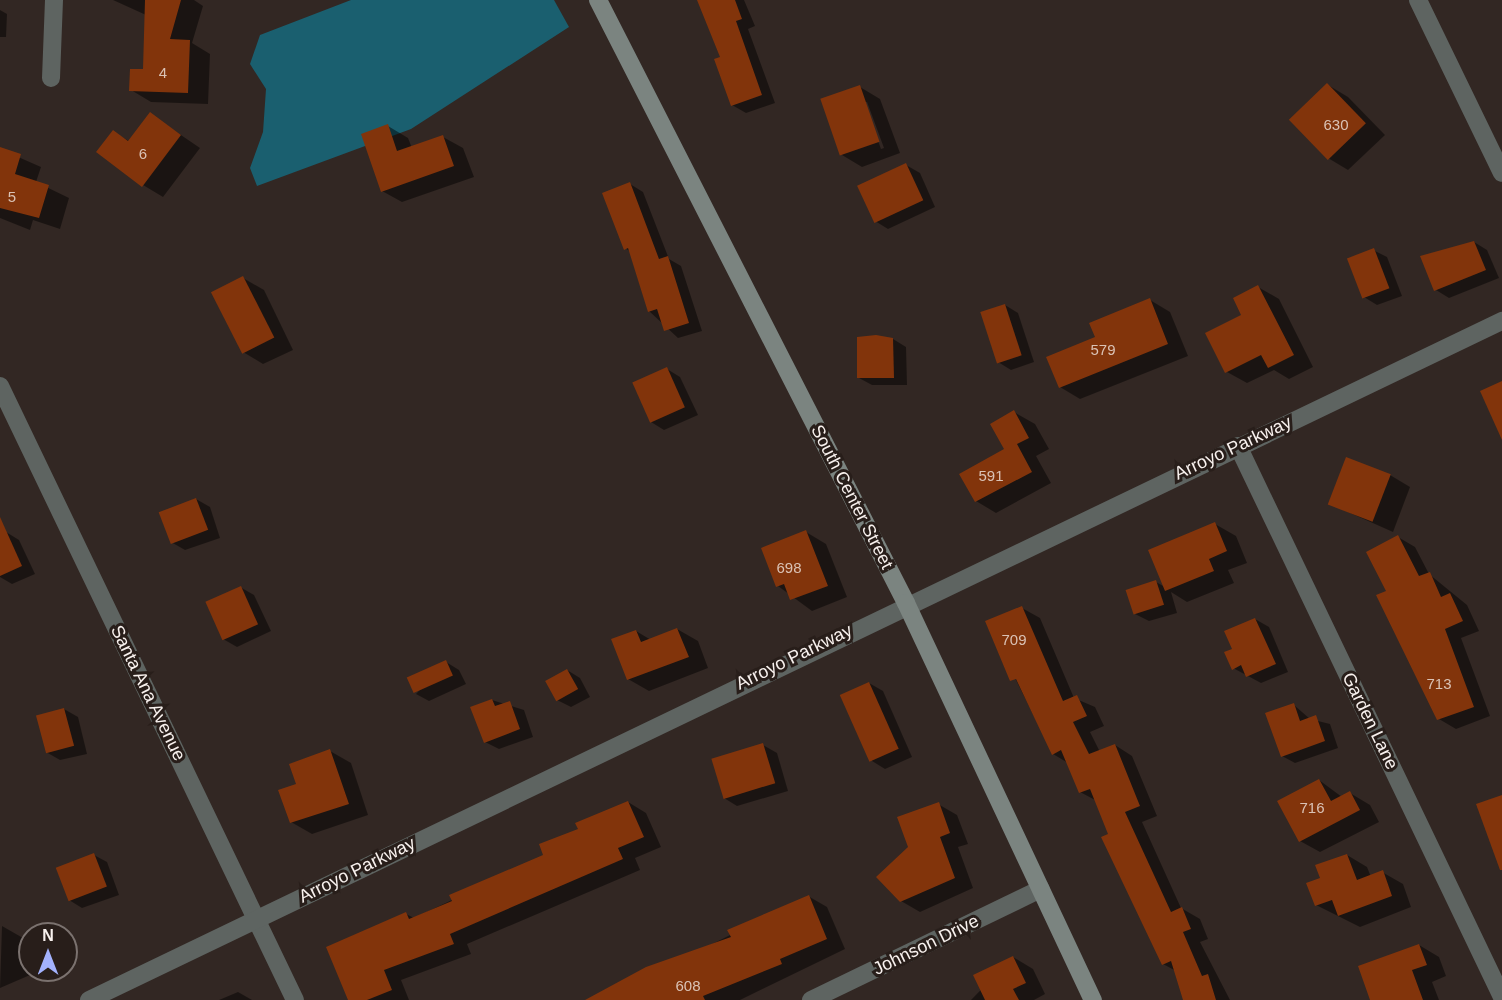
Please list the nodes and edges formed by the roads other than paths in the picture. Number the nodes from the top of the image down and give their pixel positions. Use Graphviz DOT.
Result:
graph roads {
  1 [pos="54,0"];
  2 [pos="598,0"];
  3 [pos="1418,0"];
  4 [pos="51,78"];
  5 [pos="1502,173"];
  6 [pos="1502,321"];
  7 [pos="0,386"];
  8 [pos="1238,446"];
  9 [pos="906,603"];
  10 [pos="1041,889"];
  11 [pos="256,920"];
  12 [pos="1502,997"];
  13 [pos="89,1000"];
  14 [pos="295,1000"];
  15 [pos="811,1000"];
  16 [pos="1092,1000"];
  1 -- 4 [label="street"];
  2 -- 9 [label="street, South Center Street"];
  3 -- 5 [label="street"];
  6 -- 8 [label="street, Arroyo Parkway"];
  7 -- 11 [label="street, Santa Ana Avenue"];
  8 -- 9 [label="street, Arroyo Parkway"];
  8 -- 12 [label="street, Garden Lane"];
  9 -- 10 [label="street, South Center Street"];
  9 -- 11 [label="street, Arroyo Parkway"];
  10 -- 15 [label="street, Johnson Drive"];
  10 -- 16 [label="street, South Center Street"];
  11 -- 13 [label="street, Arroyo Parkway"];
  11 -- 14 [label="street, Santa Ana Avenue"];
}
